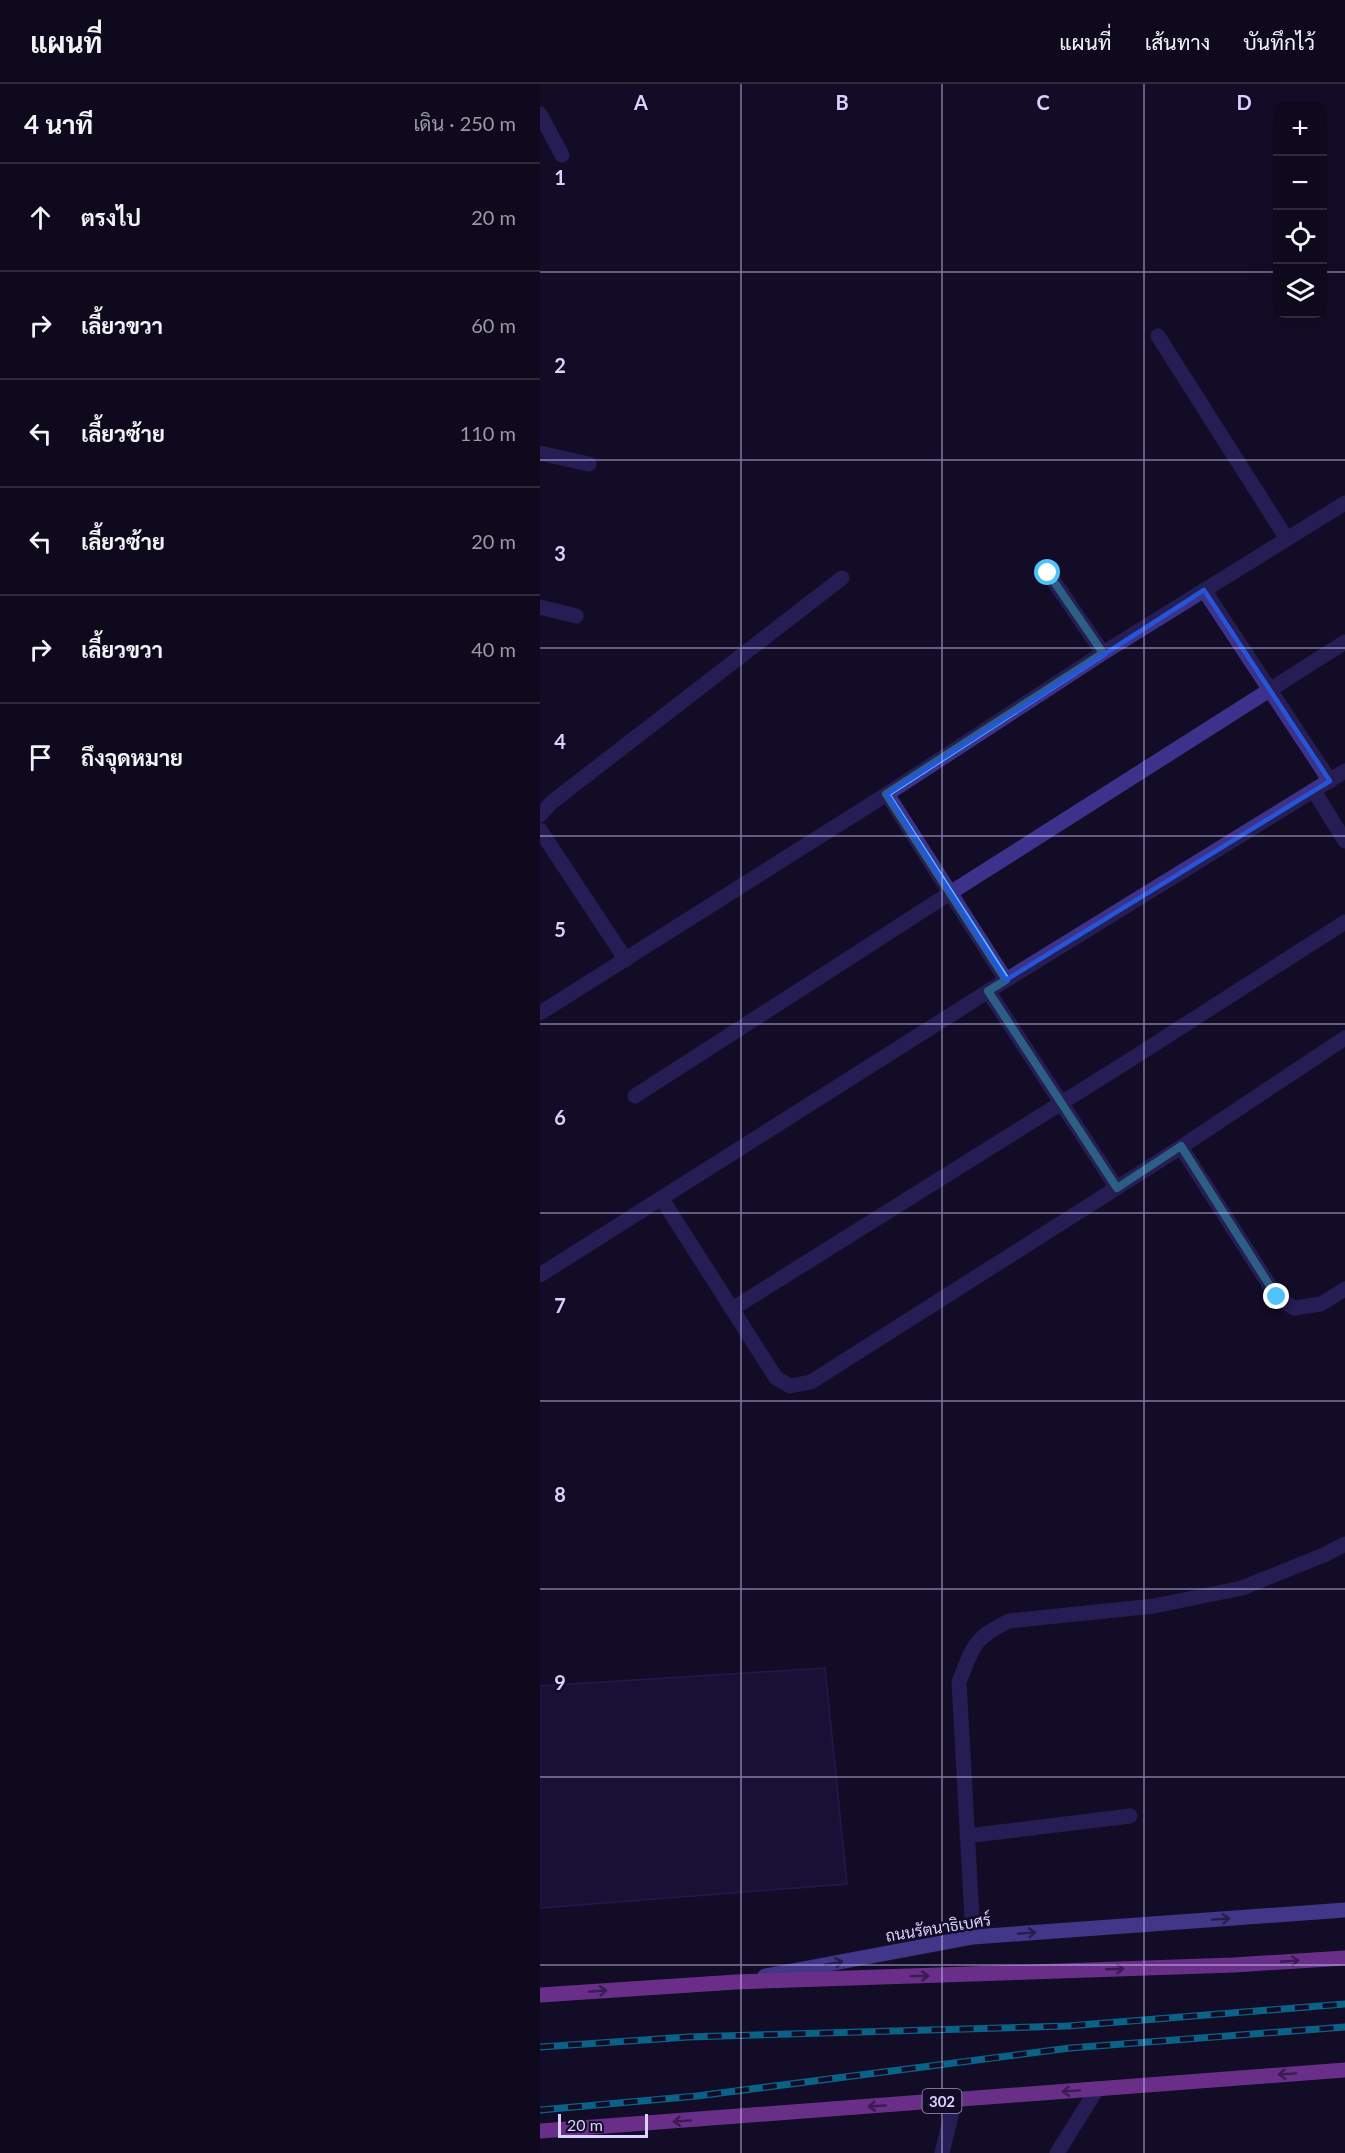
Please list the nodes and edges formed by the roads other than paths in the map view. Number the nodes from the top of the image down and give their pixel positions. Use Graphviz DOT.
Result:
graph roads {
  1 [pos="540,114"];
  2 [pos="562,156"];
  3 [pos="1158,336"];
  4 [pos="540,453"];
  5 [pos="589,464"];
  6 [pos="1345,503"];
  7 [pos="1287,539"];
  8 [pos="1048,573"];
  9 [pos="842,578"];
  10 [pos="1204,590"];
  11 [pos="540,607"];
  12 [pos="576,616"];
  13 [pos="1345,642"];
  14 [pos="1103,653"];
  15 [pos="1270,690"];
  16 [pos="1345,771"];
  17 [pos="1330,781"];
  18 [pos="1314,791"];
  19 [pos="886,794"];
  20 [pos="540,815"];
  21 [pos="540,831"];
  22 [pos="1345,841"];
  23 [pos="950,893"];
  24 [pos="1345,922"];
  25 [pos="626,960"];
  26 [pos="1006,980"];
  27 [pos="988,991"];
  28 [pos="540,1013"];
  29 [pos="1345,1038"];
  30 [pos="635,1096"];
  31 [pos="1060,1103"];
  32 [pos="1181,1146"];
  33 [pos="1117,1188"];
  34 [pos="662,1199"];
  35 [pos="540,1275"];
  36 [pos="1345,1289"];
  37 [pos="732,1309"];
  38 [pos="1345,1544"];
  39 [pos="1130,1816"];
  40 [pos="967,1836"];
  41 [pos="1345,1910"];
  42 [pos="973,1936"];
  43 [pos="1345,1958"];
  44 [pos="736,1982"];
  45 [pos="540,1995"];
  46 [pos="1345,2070"];
  47 [pos="1097,2089"];
  48 [pos="955,2100"];
  49 [pos="540,2131"];
  50 [pos="942,2153"];
  51 [pos="1057,2153"];
  1 -- 2 [label="street"];
  3 -- 7 [label="street"];
  4 -- 5 [label="street"];
  6 -- 7 [label="street"];
  7 -- 10 [label="street"];
  8 -- 14 [label="street"];
  9 -- 20 [label="street"];
  10 -- 14 [label="street"];
  10 -- 15 [label="street"];
  11 -- 12 [label="street"];
  13 -- 15 [label="street"];
  14 -- 19 [label="street"];
  15 -- 17 [label="street"];
  15 -- 23 [label="street"];
  16 -- 17 [label="street"];
  17 -- 18 [label="street"];
  18 -- 22 [label="street"];
  18 -- 26 [label="street"];
  19 -- 23 [label="street"];
  19 -- 25 [label="street"];
  21 -- 25 [label="street"];
  23 -- 26 [label="street"];
  23 -- 30 [label="street"];
  24 -- 31 [label="street"];
  25 -- 28 [label="street"];
  26 -- 27 [label="street"];
  27 -- 31 [label="street"];
  27 -- 34 [label="street"];
  29 -- 32 [label="street"];
  31 -- 33 [label="street"];
  31 -- 37 [label="street"];
  32 -- 33 [label="street"];
  32 -- 36 [label="street"];
  33 -- 37 [label="street"];
  34 -- 35 [label="street"];
  34 -- 37 [label="street"];
  38 -- 40 [label="street"];
  39 -- 40 [label="street"];
  40 -- 42 [label="street"];
  42 -- 41 [label="main road, ถนนรัตนาธิเบศร์, one-way"];
  44 -- 42 [label="main road, ถนนรัตนาธิเบศร์, one-way"];
  44 -- 43 [label="main road, one-way"];
  45 -- 44 [label="main road, ถนนรัตนาธิเบศร์, one-way"];
  46 -- 47 [label="main road, 302, one-way"];
  47 -- 48 [label="main road, 302, one-way"];
  47 -- 51 [label="street"];
  48 -- 49 [label="main road, 302, one-way"];
  48 -- 50 [label="street"];
}
